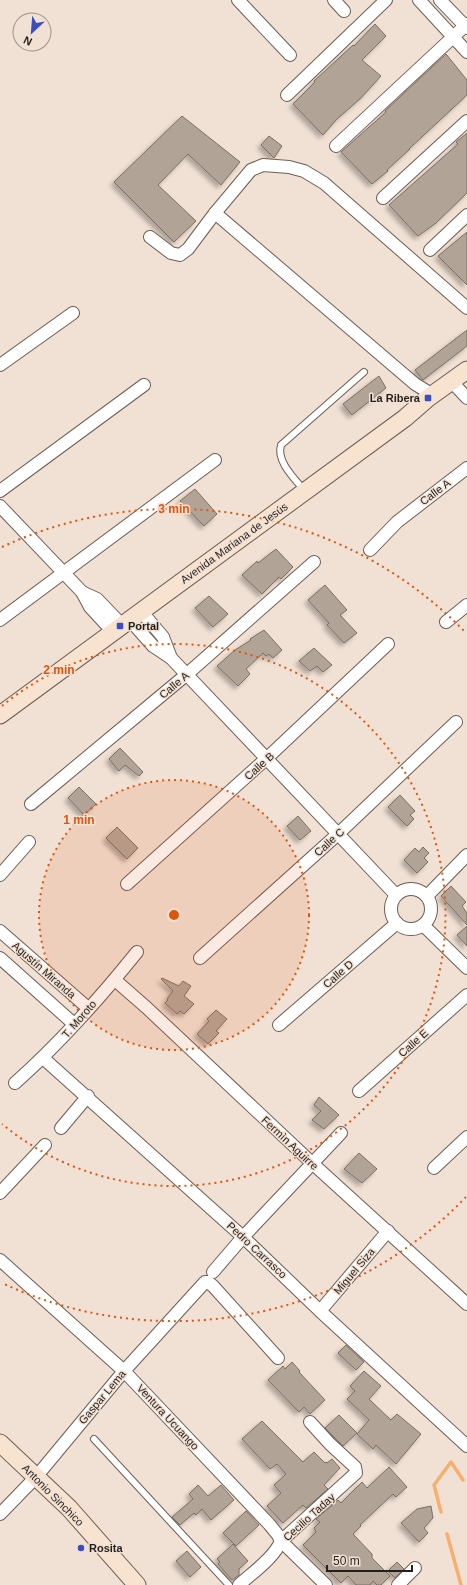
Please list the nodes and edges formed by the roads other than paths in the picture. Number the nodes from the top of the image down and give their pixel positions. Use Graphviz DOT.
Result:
graph roads {
  1 [pos="238,0"];
  2 [pos="334,0"];
  3 [pos="386,0"];
  4 [pos="419,0"];
  5 [pos="440,0"];
  6 [pos="344,11"];
  7 [pos="466,26"];
  8 [pos="453,37"];
  9 [pos="467,52"];
  10 [pos="290,55"];
  11 [pos="287,95"];
  12 [pos="467,121"];
  13 [pos="336,146"];
  14 [pos="383,198"];
  15 [pos="215,213"];
  16 [pos="467,215"];
  17 [pos="150,237"];
  18 [pos="430,250"];
  19 [pos="467,308"];
  20 [pos="73,313"];
  21 [pos="0,365"];
  22 [pos="364,372"];
  23 [pos="461,378"];
  24 [pos="144,385"];
  25 [pos="433,395"];
  26 [pos="467,398"];
  27 [pos="215,460"];
  28 [pos="467,468"];
  29 [pos="0,491"];
  30 [pos="304,491"];
  31 [pos="0,506"];
  32 [pos="370,550"];
  33 [pos="314,562"];
  34 [pos="64,572"];
  35 [pos="467,606"];
  36 [pos="0,620"];
  37 [pos="127,622"];
  38 [pos="446,622"];
  39 [pos="388,644"];
  40 [pos="186,675"];
  41 [pos="0,715"];
  42 [pos="456,722"];
  43 [pos="267,758"];
  44 [pos="31,804"];
  45 [pos="338,834"];
  46 [pos="29,842"];
  47 [pos="467,855"];
  48 [pos="0,875"];
  49 [pos="127,884"];
  50 [pos="396,895"];
  51 [pos="427,896"];
  52 [pos="397,923"];
  53 [pos="424,925"];
  54 [pos="0,931"];
  55 [pos="137,952"];
  56 [pos="0,958"];
  57 [pos="200,958"];
  58 [pos="467,968"];
  59 [pos="114,980"];
  60 [pos="467,995"];
  61 [pos="88,1008"];
  62 [pos="74,1024"];
  63 [pos="279,1025"];
  64 [pos="43,1058"];
  65 [pos="15,1083"];
  66 [pos="359,1091"];
  67 [pos="88,1096"];
  68 [pos="61,1128"];
  69 [pos="341,1133"];
  70 [pos="467,1137"];
  71 [pos="45,1145"];
  72 [pos="312,1163"];
  73 [pos="434,1168"];
  74 [pos="0,1193"];
  75 [pos="388,1231"];
  76 [pos="243,1237"];
  77 [pos="0,1260"];
  78 [pos="209,1277"];
  79 [pos="467,1304"];
  80 [pos="320,1311"];
  81 [pos="278,1358"];
  82 [pos="124,1371"];
  83 [pos="310,1422"];
  84 [pos="94,1439"];
  85 [pos="0,1443"];
  86 [pos="467,1446"];
  87 [pos="36,1476"];
  88 [pos="0,1514"];
  89 [pos="281,1541"];
  90 [pos="415,1568"];
  91 [pos="137,1585"];
  92 [pos="229,1585"];
  93 [pos="239,1585"];
  94 [pos="326,1585"];
  95 [pos="398,1585"];
  1 -- 10 [label="street"];
  2 -- 6 [label="street"];
  3 -- 11 [label="street"];
  4 -- 8 [label="street"];
  5 -- 7 [label="street"];
  7 -- 8 [label="street"];
  8 -- 9 [label="street"];
  8 -- 13 [label="street"];
  12 -- 14 [label="street"];
  15 -- 17 [label="street"];
  15 -- 19 [label="street"];
  15 -- 25 [label="street"];
  16 -- 18 [label="street"];
  20 -- 21 [label="street"];
  22 -- 30 [label="lane"];
  23 -- 25 [label="street, Avenida Mariana de Jesús"];
  23 -- 26 [label="street"];
  24 -- 29 [label="street"];
  25 -- 30 [label="street, Avenida Mariana de Jesús"];
  27 -- 34 [label="street"];
  28 -- 32 [label="street, Calle A"];
  30 -- 37 [label="street, Avenida Mariana de Jesús"];
  31 -- 34 [label="street"];
  33 -- 40 [label="street, Calle A"];
  34 -- 36 [label="street"];
  34 -- 37 [label="street"];
  35 -- 38 [label="street"];
  37 -- 40 [label="street"];
  37 -- 41 [label="street, Avenida Mariana de Jesús"];
  39 -- 43 [label="street, Calle B"];
  40 -- 43 [label="street"];
  40 -- 44 [label="street, Calle A"];
  42 -- 45 [label="street, Calle C"];
  43 -- 45 [label="street"];
  43 -- 49 [label="street, Calle B"];
  45 -- 50 [label="street"];
  45 -- 57 [label="street, Calle C"];
  46 -- 48 [label="street"];
  47 -- 51 [label="street"];
  50 -- 51 [label="street"];
  50 -- 52 [label="street"];
  51 -- 53 [label="street"];
  52 -- 53 [label="street"];
  52 -- 63 [label="street, Calle D"];
  53 -- 58 [label="street"];
  54 -- 61 [label="street, Agustín Miranda"];
  55 -- 59 [label="street, T. Moroto"];
  56 -- 62 [label="street, Agustín Miranda"];
  59 -- 61 [label="street, T. Moroto"];
  59 -- 72 [label="street, Fermìn Aguirre"];
  60 -- 66 [label="street, Calle E"];
  61 -- 62 [label="street, T. Moroto"];
  62 -- 64 [label="street, T. Moroto"];
  64 -- 65 [label="street, T. Moroto"];
  64 -- 67 [label="street, Pedro Carrasco"];
  67 -- 68 [label="street"];
  67 -- 76 [label="street, Pedro Carrasco"];
  69 -- 72 [label="street, Gaspar Lema"];
  70 -- 73 [label="street"];
  71 -- 74 [label="street"];
  72 -- 75 [label="street, Fermìn Aguirre"];
  72 -- 76 [label="street, Gaspar Lema"];
  75 -- 79 [label="street, Fermìn Aguirre"];
  75 -- 80 [label="street, Miguel Siza"];
  76 -- 78 [label="street, Gaspar Lema"];
  76 -- 80 [label="street, Pedro Carrasco"];
  77 -- 82 [label="street, Ventura Ucuango"];
  78 -- 81 [label="street"];
  78 -- 82 [label="street, Gaspar Lema"];
  80 -- 86 [label="street, Pedro Carrasco"];
  82 -- 87 [label="street, Gaspar Lema"];
  82 -- 89 [label="street, Ventura Ucuango"];
  83 -- 89 [label="street, Cecilio Taday"];
  84 -- 92 [label="lane"];
  85 -- 87 [label="street, Antonio Sinchico"];
  87 -- 88 [label="street, Gaspar Lema"];
  87 -- 91 [label="street, Antonio Sinchico"];
  89 -- 93 [label="street, Cecilio Taday"];
  89 -- 94 [label="street, Ventura Ucuango"];
  90 -- 95 [label="street"];
}
